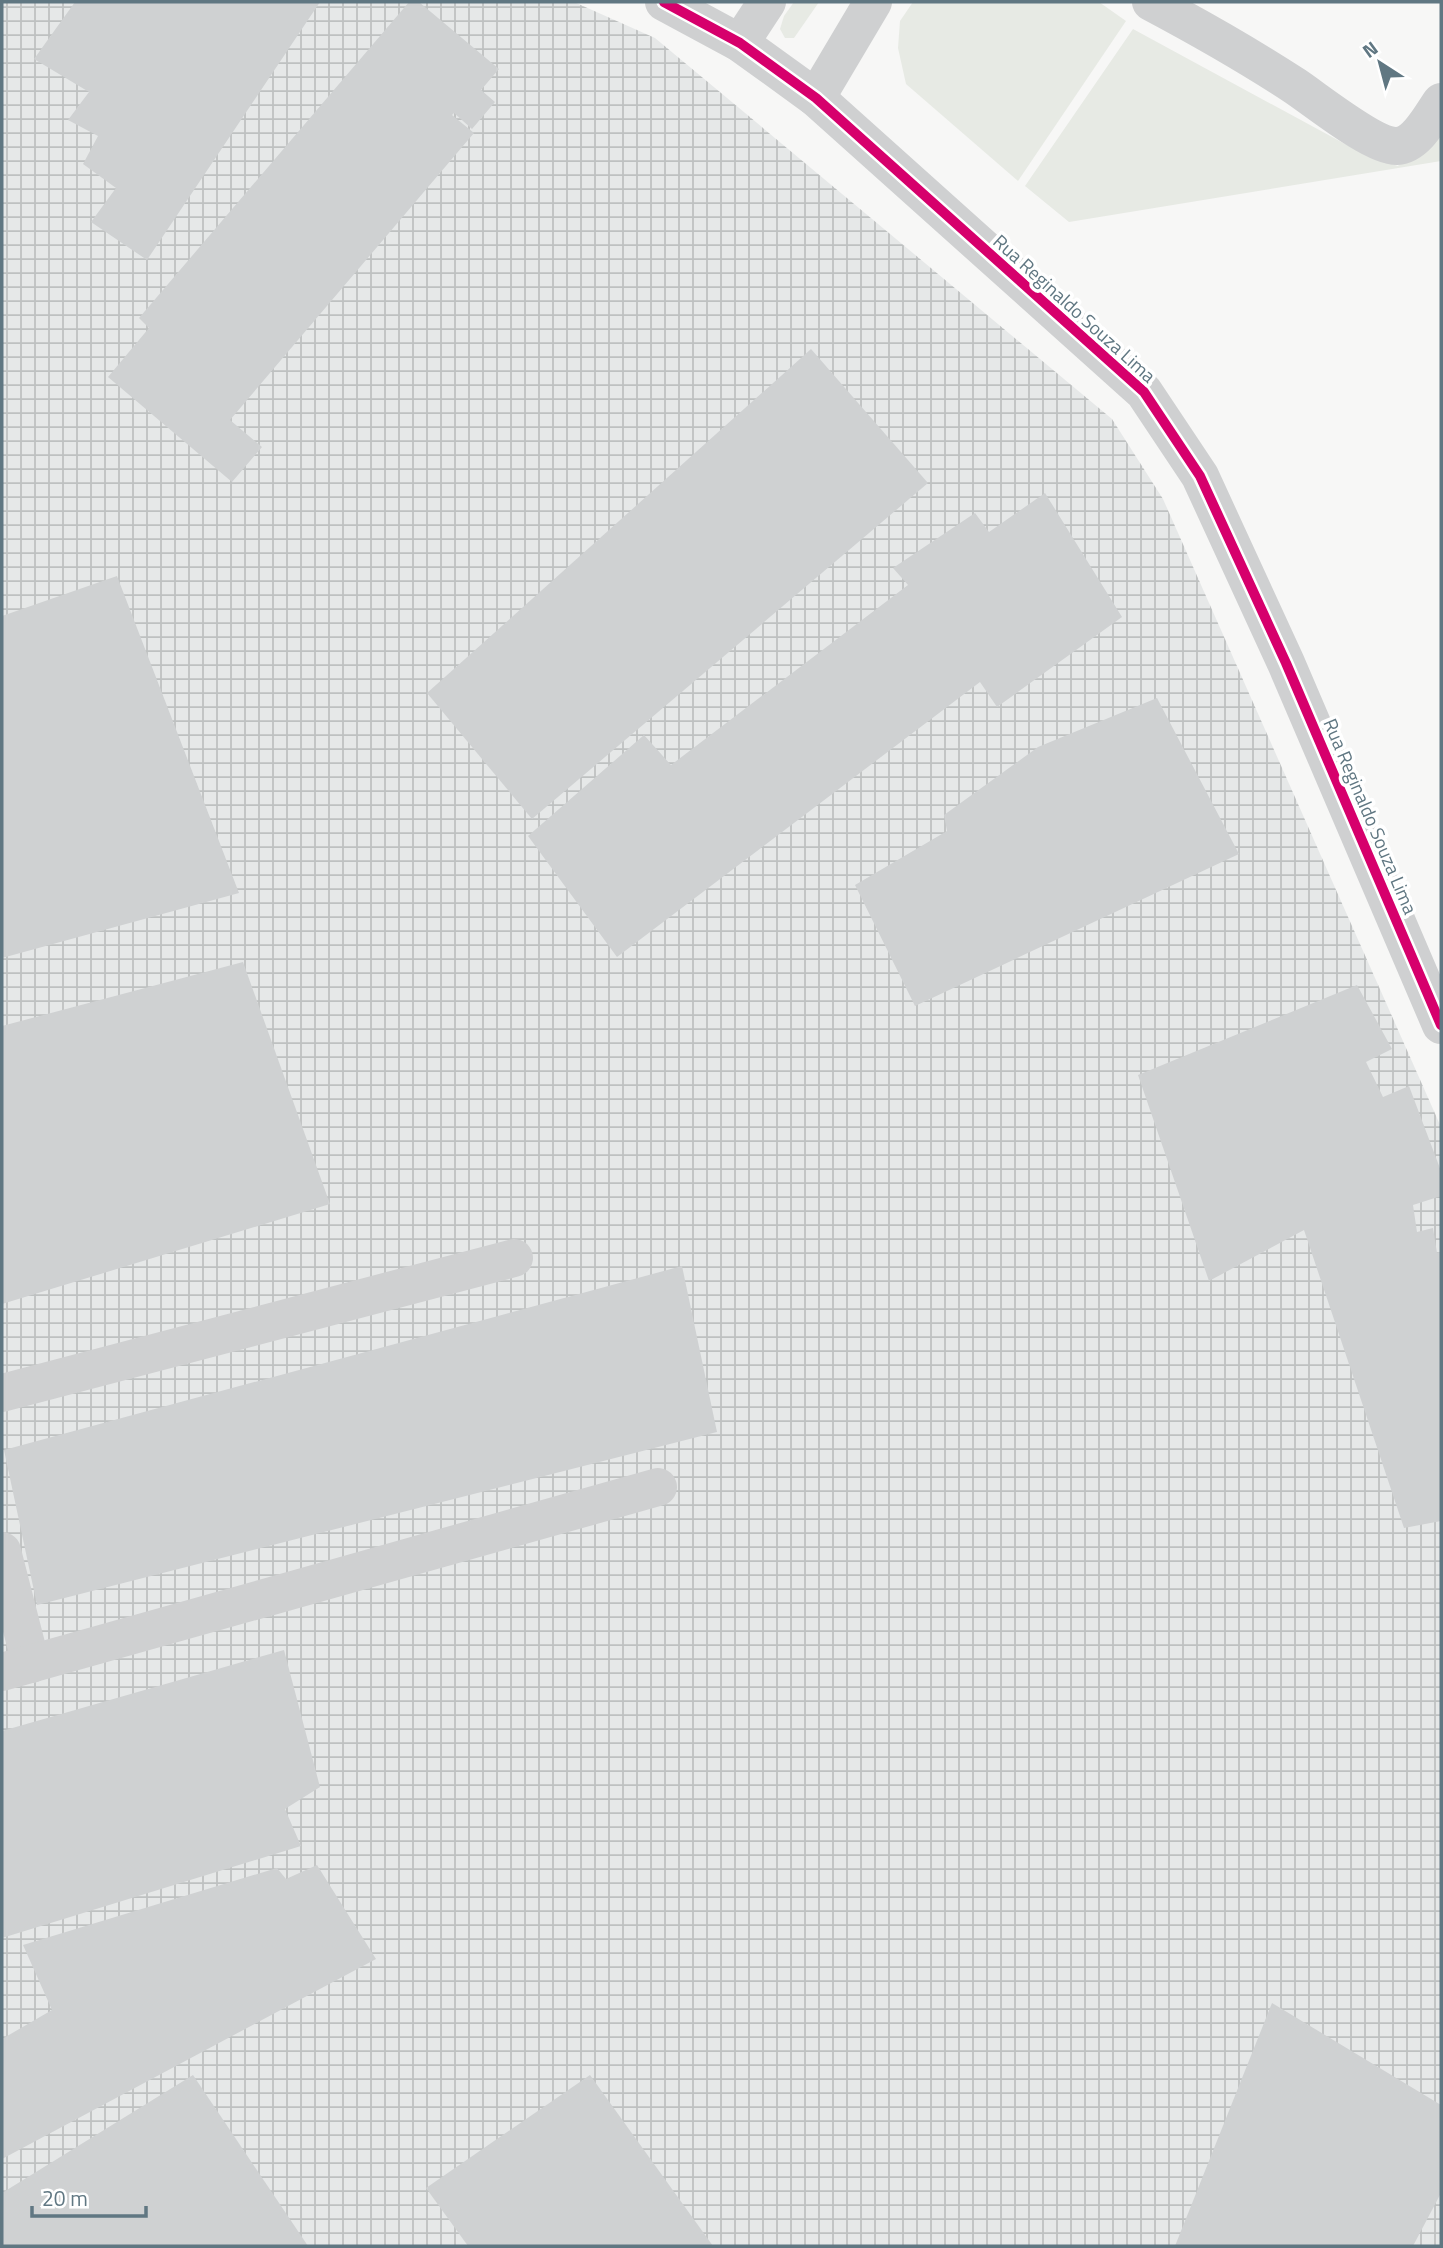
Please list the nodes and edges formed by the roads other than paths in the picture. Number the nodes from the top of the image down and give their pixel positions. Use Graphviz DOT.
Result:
graph roads {
  1 [pos="664,2"];
  2 [pos="767,2"];
  3 [pos="873,2"];
  4 [pos="1151,2"];
  5 [pos="740,43"];
  6 [pos="816,99"];
  7 [pos="1441,102"];
  8 [pos="1441,1025"];
  9 [pos="514,1258"];
  10 [pos="2,1393"];
  11 [pos="659,1487"];
  12 [pos="2,1551"];
  13 [pos="17,1668"];
  1 -- 5 [label="street, Rua Reginaldo Souza Lima"];
  2 -- 5 [label="street"];
  3 -- 6 [label="street"];
  4 -- 7 [label="street"];
  5 -- 6 [label="street, Rua Reginaldo Souza Lima"];
  6 -- 8 [label="street, Rua Reginaldo Souza Lima"];
  9 -- 10 [label="street"];
  11 -- 13 [label="street"];
  12 -- 13 [label="street"];
}
